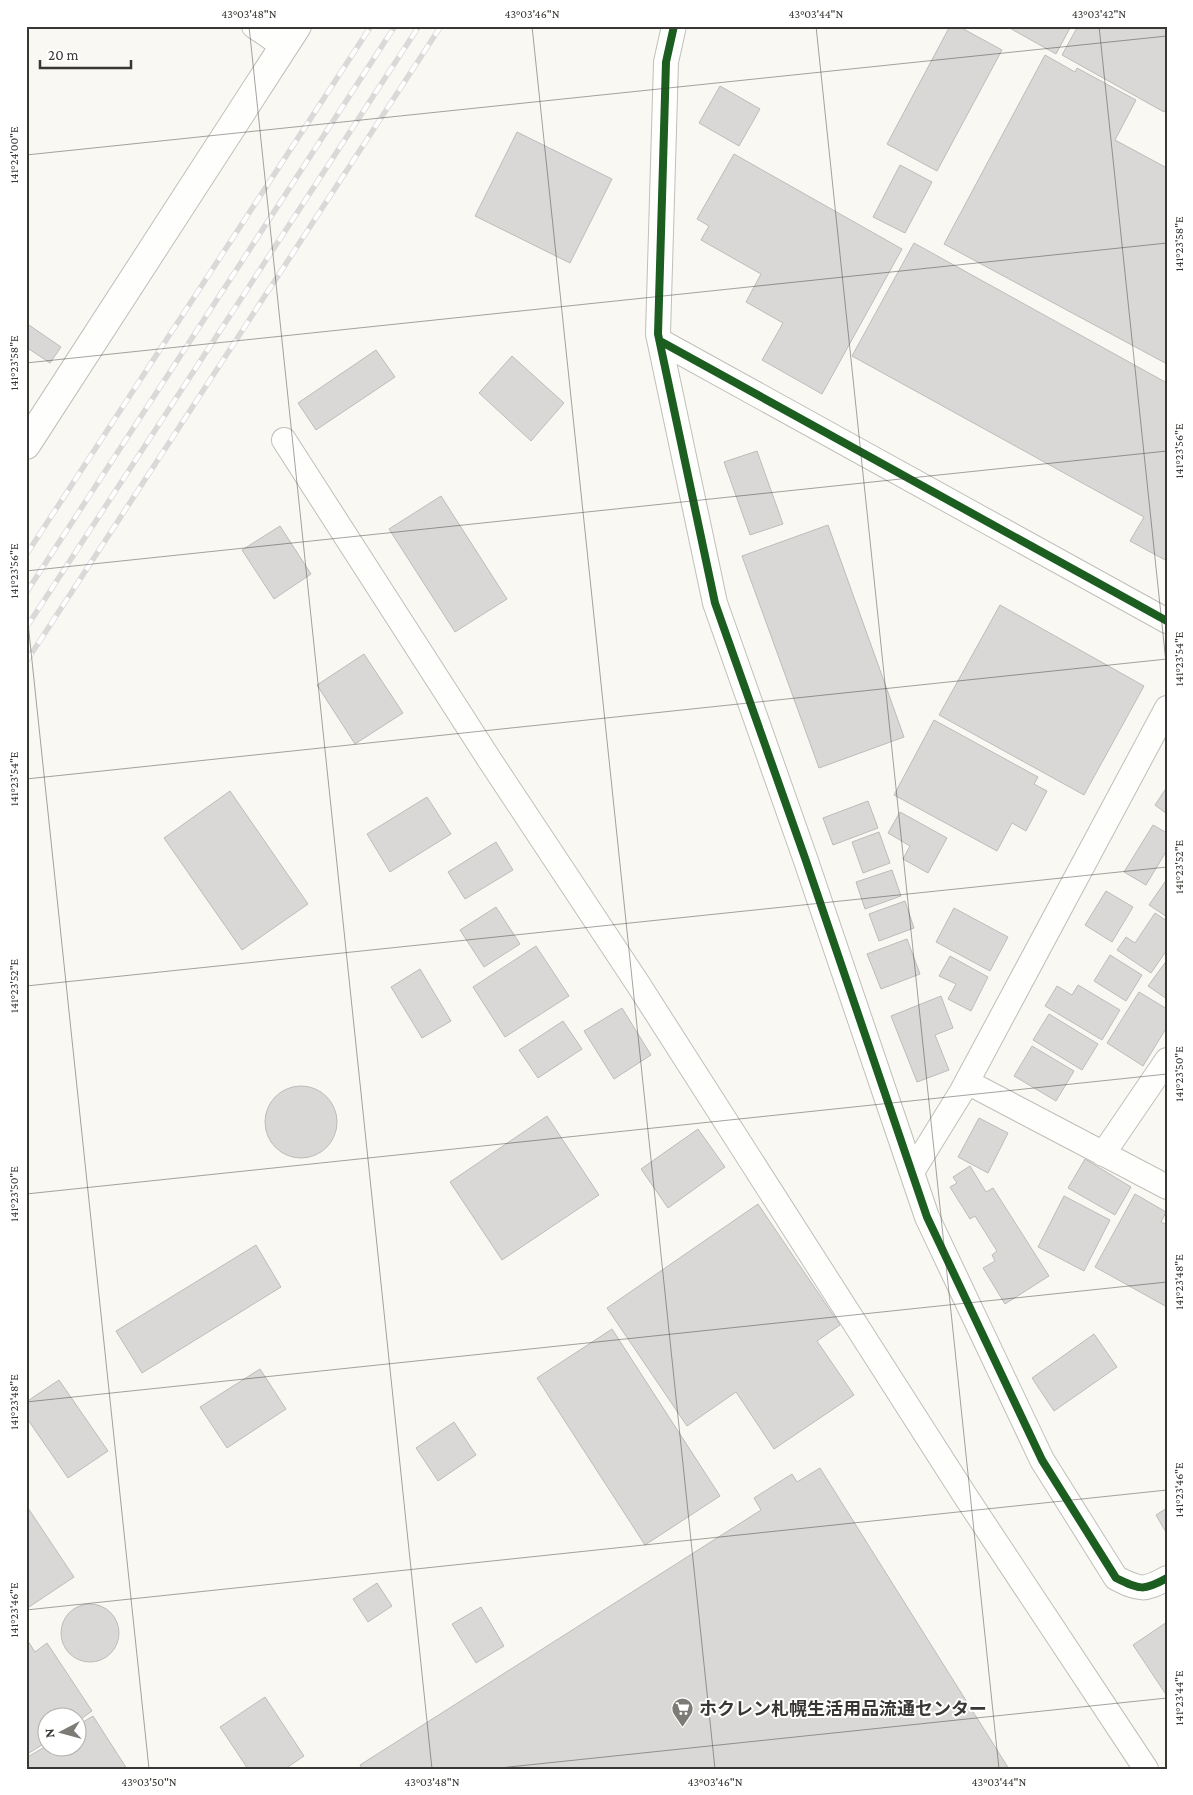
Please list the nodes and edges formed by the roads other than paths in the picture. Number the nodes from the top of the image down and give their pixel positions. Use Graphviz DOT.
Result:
graph roads {
  1 [pos="254,26"];
  2 [pos="674,26"];
  3 [pos="290,36"];
  4 [pos="660,341"];
  5 [pos="284,440"];
  6 [pos="26,445"];
  7 [pos="1167,621"];
  8 [pos="1167,708"];
  9 [pos="1167,1060"];
  10 [pos="967,1082"];
  11 [pos="1104,1154"];
  12 [pos="912,1172"];
  13 [pos="1167,1186"];
  14 [pos="1167,1578"];
  15 [pos="1146,1769"];
  1 -- 3 [label="street"];
  2 -- 4 [label="street"];
  3 -- 6 [label="street"];
  4 -- 7 [label="street"];
  4 -- 12 [label="street"];
  5 -- 15 [label="street"];
  8 -- 10 [label="street"];
  9 -- 11 [label="street"];
  10 -- 11 [label="street"];
  10 -- 12 [label="street"];
  11 -- 13 [label="street"];
  12 -- 14 [label="street"];
}
